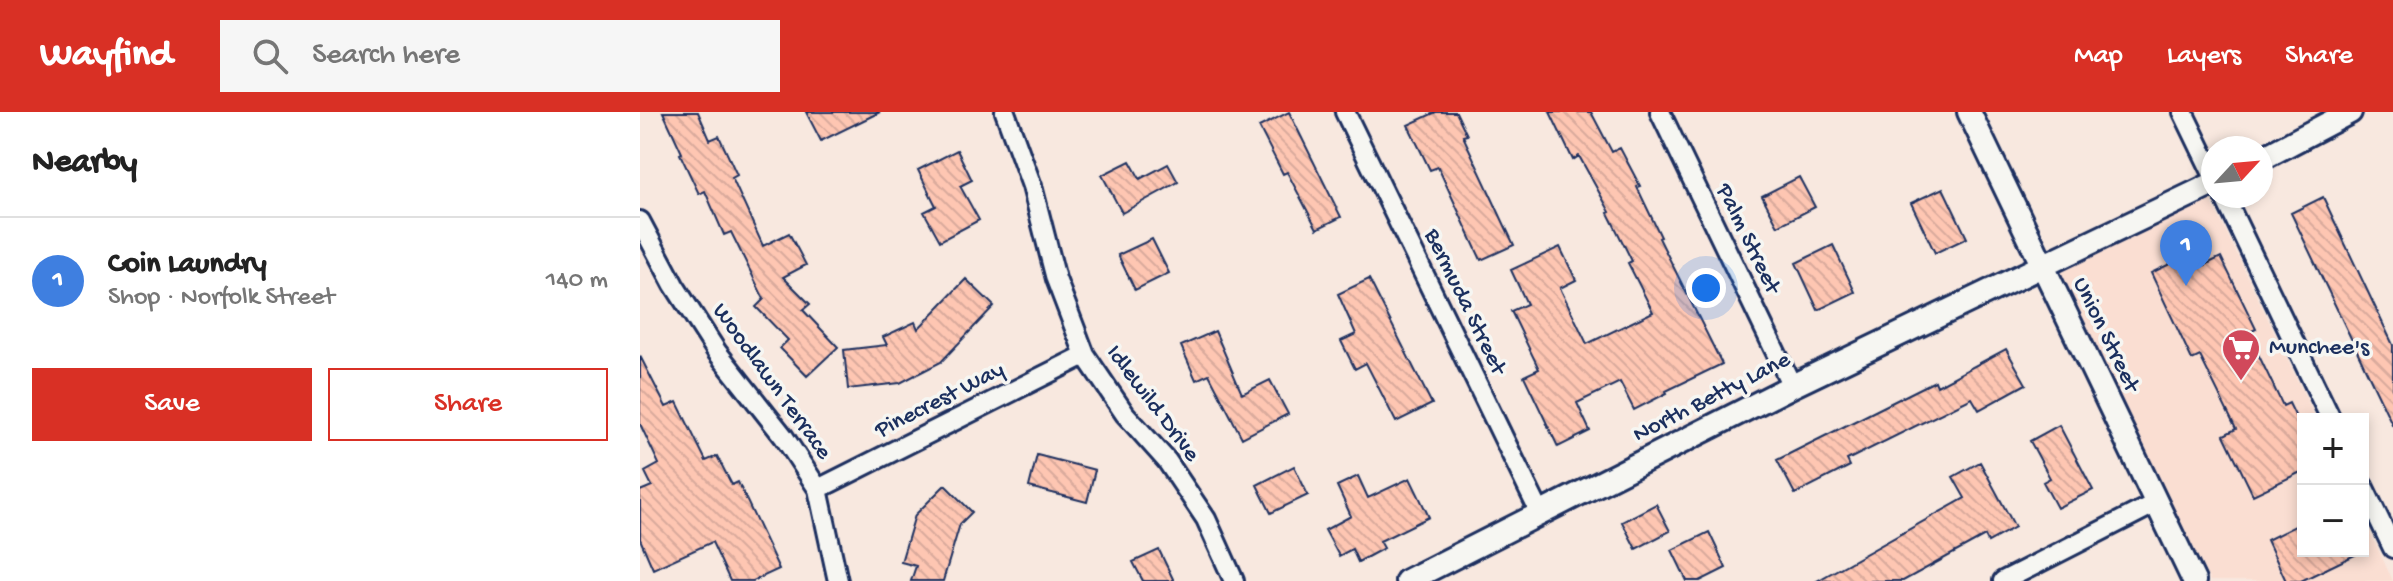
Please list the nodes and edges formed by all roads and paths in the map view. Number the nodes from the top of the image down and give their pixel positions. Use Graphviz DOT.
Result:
graph roads {
  1 [pos="1005,112"];
  2 [pos="1345,112"];
  3 [pos="1660,112"];
  4 [pos="1969,112"];
  5 [pos="2183,112"];
  6 [pos="2350,112"];
  7 [pos="2201,149"];
  8 [pos="2273,153"];
  9 [pos="2201,190"];
  10 [pos="2230,208"];
  11 [pos="640,221"];
  12 [pos="2042,265"];
  13 [pos="1085,355"];
  14 [pos="1792,386"];
  15 [pos="2328,413"];
  16 [pos="818,489"];
  17 [pos="2369,498"];
  18 [pos="2156,503"];
  19 [pos="1540,513"];
  20 [pos="2393,548"];
  21 [pos="838,581"];
  22 [pos="1234,581"];
  23 [pos="1407,581"];
  24 [pos="2003,581"];
  25 [pos="2194,581"];
  1 -- 13 [label="street, Idlewild Drive"];
  2 -- 19 [label="street, Bermuda Street"];
  3 -- 14 [label="street, Palm Street"];
  4 -- 12 [label="street, Union Street"];
  5 -- 7 [label="street"];
  6 -- 8 [label="street"];
  9 -- 12 [label="street, North Betty Lane"];
  10 -- 15 [label="street"];
  11 -- 16 [label="street, Woodlawn Terrace"];
  12 -- 14 [label="street, North Betty Lane"];
  12 -- 18 [label="street, Union Street"];
  13 -- 16 [label="street, Pinecrest Way"];
  13 -- 22 [label="street, Idlewild Drive"];
  14 -- 19 [label="street, North Betty Lane"];
  16 -- 21 [label="street, Woodlawn Terrace"];
  17 -- 20 [label="street"];
  18 -- 24 [label="street"];
  18 -- 25 [label="street, Union Street"];
  19 -- 23 [label="street, North Betty Lane"];
}
